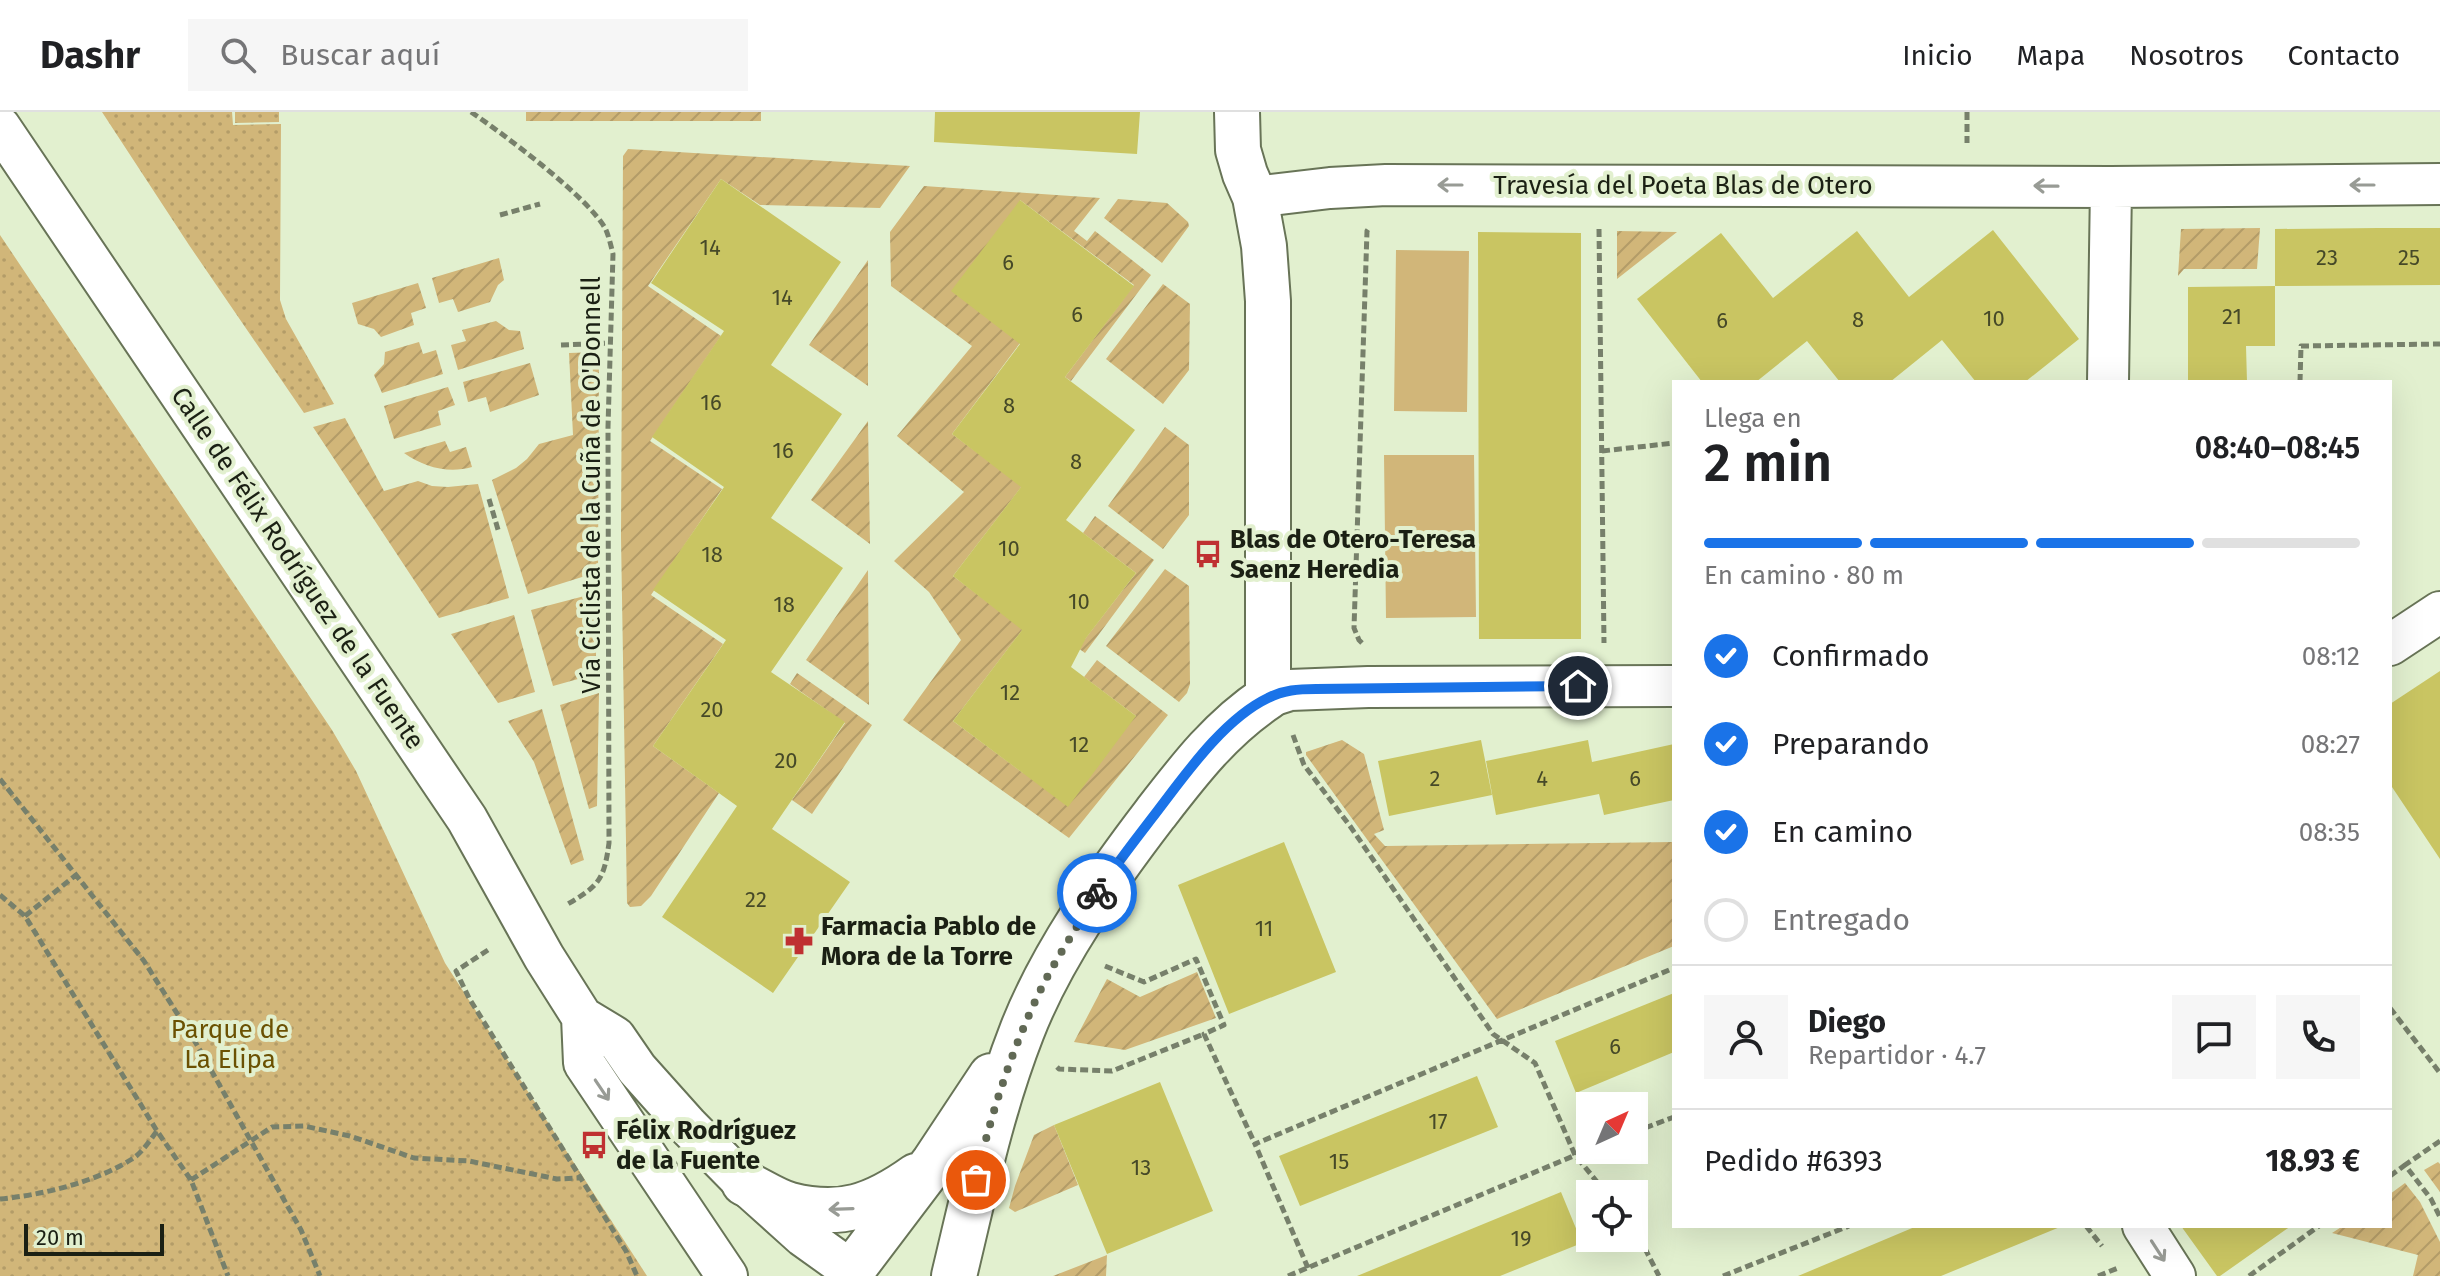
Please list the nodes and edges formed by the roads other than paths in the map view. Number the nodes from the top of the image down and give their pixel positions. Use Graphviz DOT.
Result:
graph roads {
  1 [pos="1237,112"];
  2 [pos="0,127"];
  3 [pos="2440,184"];
  4 [pos="2111,187"];
  5 [pos="1255,197"];
  6 [pos="2108,380"];
  7 [pos="2440,612"];
  8 [pos="2392,644"];
  9 [pos="1672,686"];
  10 [pos="1268,697"];
  11 [pos="582,1017"];
  12 [pos="1022,1029"];
  13 [pos="934,1162"];
  14 [pos="744,1183"];
  15 [pos="2144,1228"];
  16 [pos="856,1273"];
  17 [pos="727,1276"];
  18 [pos="954,1276"];
  19 [pos="2175,1276"];
  1 -- 5 [label="street"];
  2 -- 11 [label="street, Calle de Félix Rodríguez de la Fuente"];
  3 -- 4 [label="street, Travesía del Poeta Blas de Otero, one-way"];
  4 -- 5 [label="street, Travesía del Poeta Blas de Otero, one-way"];
  4 -- 6 [label="street"];
  5 -- 10 [label="street"];
  7 -- 8 [label="street"];
  9 -- 10 [label="street"];
  10 -- 12 [label="street"];
  11 -- 14 [label="street, Calle de Félix Rodríguez de la Fuente"];
  11 -- 17 [label="street, Calle de Félix Rodríguez de la Fuente, one-way"];
  12 -- 13 [label="street"];
  12 -- 18 [label="street"];
  13 -- 14 [label="street, one-way"];
  13 -- 16 [label="street"];
  14 -- 16 [label="street, Calle de Félix Rodríguez de la Fuente"];
  15 -- 19 [label="street, one-way"];
}
